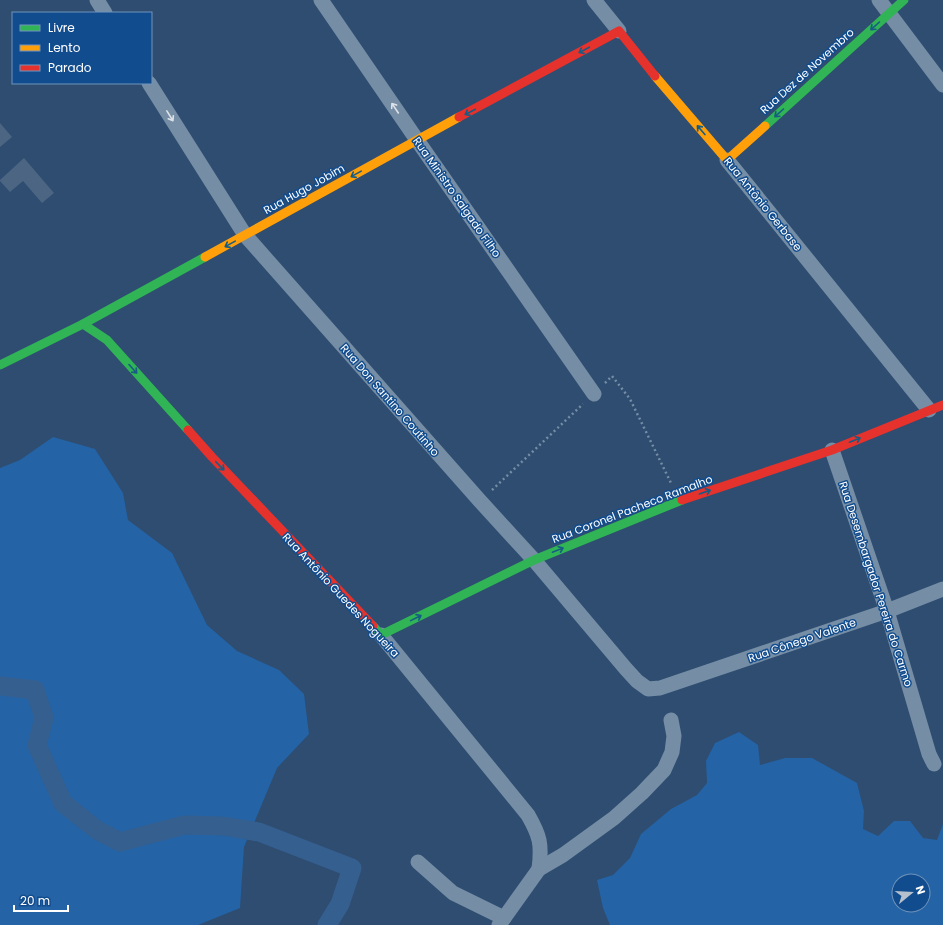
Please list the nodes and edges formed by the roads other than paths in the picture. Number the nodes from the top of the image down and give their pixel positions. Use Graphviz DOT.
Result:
graph roads {
  1 [pos="97,0"];
  2 [pos="321,0"];
  3 [pos="594,0"];
  4 [pos="879,0"];
  5 [pos="904,0"];
  6 [pos="104,12"];
  7 [pos="889,14"];
  8 [pos="619,31"];
  9 [pos="150,84"];
  10 [pos="943,85"];
  11 [pos="417,140"];
  12 [pos="727,160"];
  13 [pos="245,235"];
  14 [pos="105,319"];
  15 [pos="83,324"];
  16 [pos="107,340"];
  17 [pos="0,366"];
  18 [pos="594,394"];
  19 [pos="936,407"];
  20 [pos="832,450"];
  21 [pos="534,560"];
  22 [pos="943,589"];
  23 [pos="887,611"];
  24 [pos="381,635"];
  25 [pos="660,688"];
  26 [pos="671,720"];
  27 [pos="934,764"];
  28 [pos="418,862"];
  29 [pos="539,869"];
  30 [pos="502,922"];
  1 -- 6 [label="street"];
  11 -- 2 [label="street, Rua Ministro Salgado Filho, one-way"];
  3 -- 8 [label="street, Rua Antônio Gerbase"];
  4 -- 7 [label="street"];
  5 -- 7 [label="street, Rua Dez de Novembro"];
  7 -- 10 [label="street"];
  7 -- 12 [label="street, Rua Dez de Novembro, one-way"];
  8 -- 11 [label="street, Rua Hugo Jobim, one-way"];
  12 -- 8 [label="street, Rua Antônio Gerbase, one-way"];
  9 -- 13 [label="street, Rua Don Santino Coutinho, one-way"];
  11 -- 13 [label="street, Rua Hugo Jobim, one-way"];
  11 -- 18 [label="street, Rua Ministro Salgado Filho"];
  12 -- 19 [label="street, Rua Antônio Gerbase"];
  13 -- 14 [label="street, Rua Hugo Jobim, one-way"];
  13 -- 21 [label="street, Rua Don Santino Coutinho"];
  14 -- 15 [label="street, Rua Hugo Jobim"];
  14 -- 16 [label="street"];
  15 -- 16 [label="street, Rua Antônio Guedes Nogueira"];
  15 -- 17 [label="street, Rua Hugo Jobim"];
  16 -- 24 [label="street, Rua Antônio Guedes Nogueira, one-way"];
  20 -- 19 [label="street, Rua Coronel Pacheco Ramalho, one-way"];
  21 -- 20 [label="street, Rua Coronel Pacheco Ramalho, one-way"];
  20 -- 23 [label="street, Rua Desembargador Pereira do Carmo"];
  24 -- 21 [label="street, Rua Coronel Pacheco Ramalho, one-way"];
  21 -- 25 [label="street, Rua Don Santino Coutinho"];
  22 -- 23 [label="street, Rua Cônego Valente"];
  23 -- 25 [label="street, Rua Cônego Valente"];
  23 -- 27 [label="street, Rua Desembargador Pereira do Carmo"];
  24 -- 29 [label="street, Rua Antônio Guedes Nogueira"];
  26 -- 29 [label="street"];
  28 -- 30 [label="street"];
  29 -- 30 [label="street"];
}
